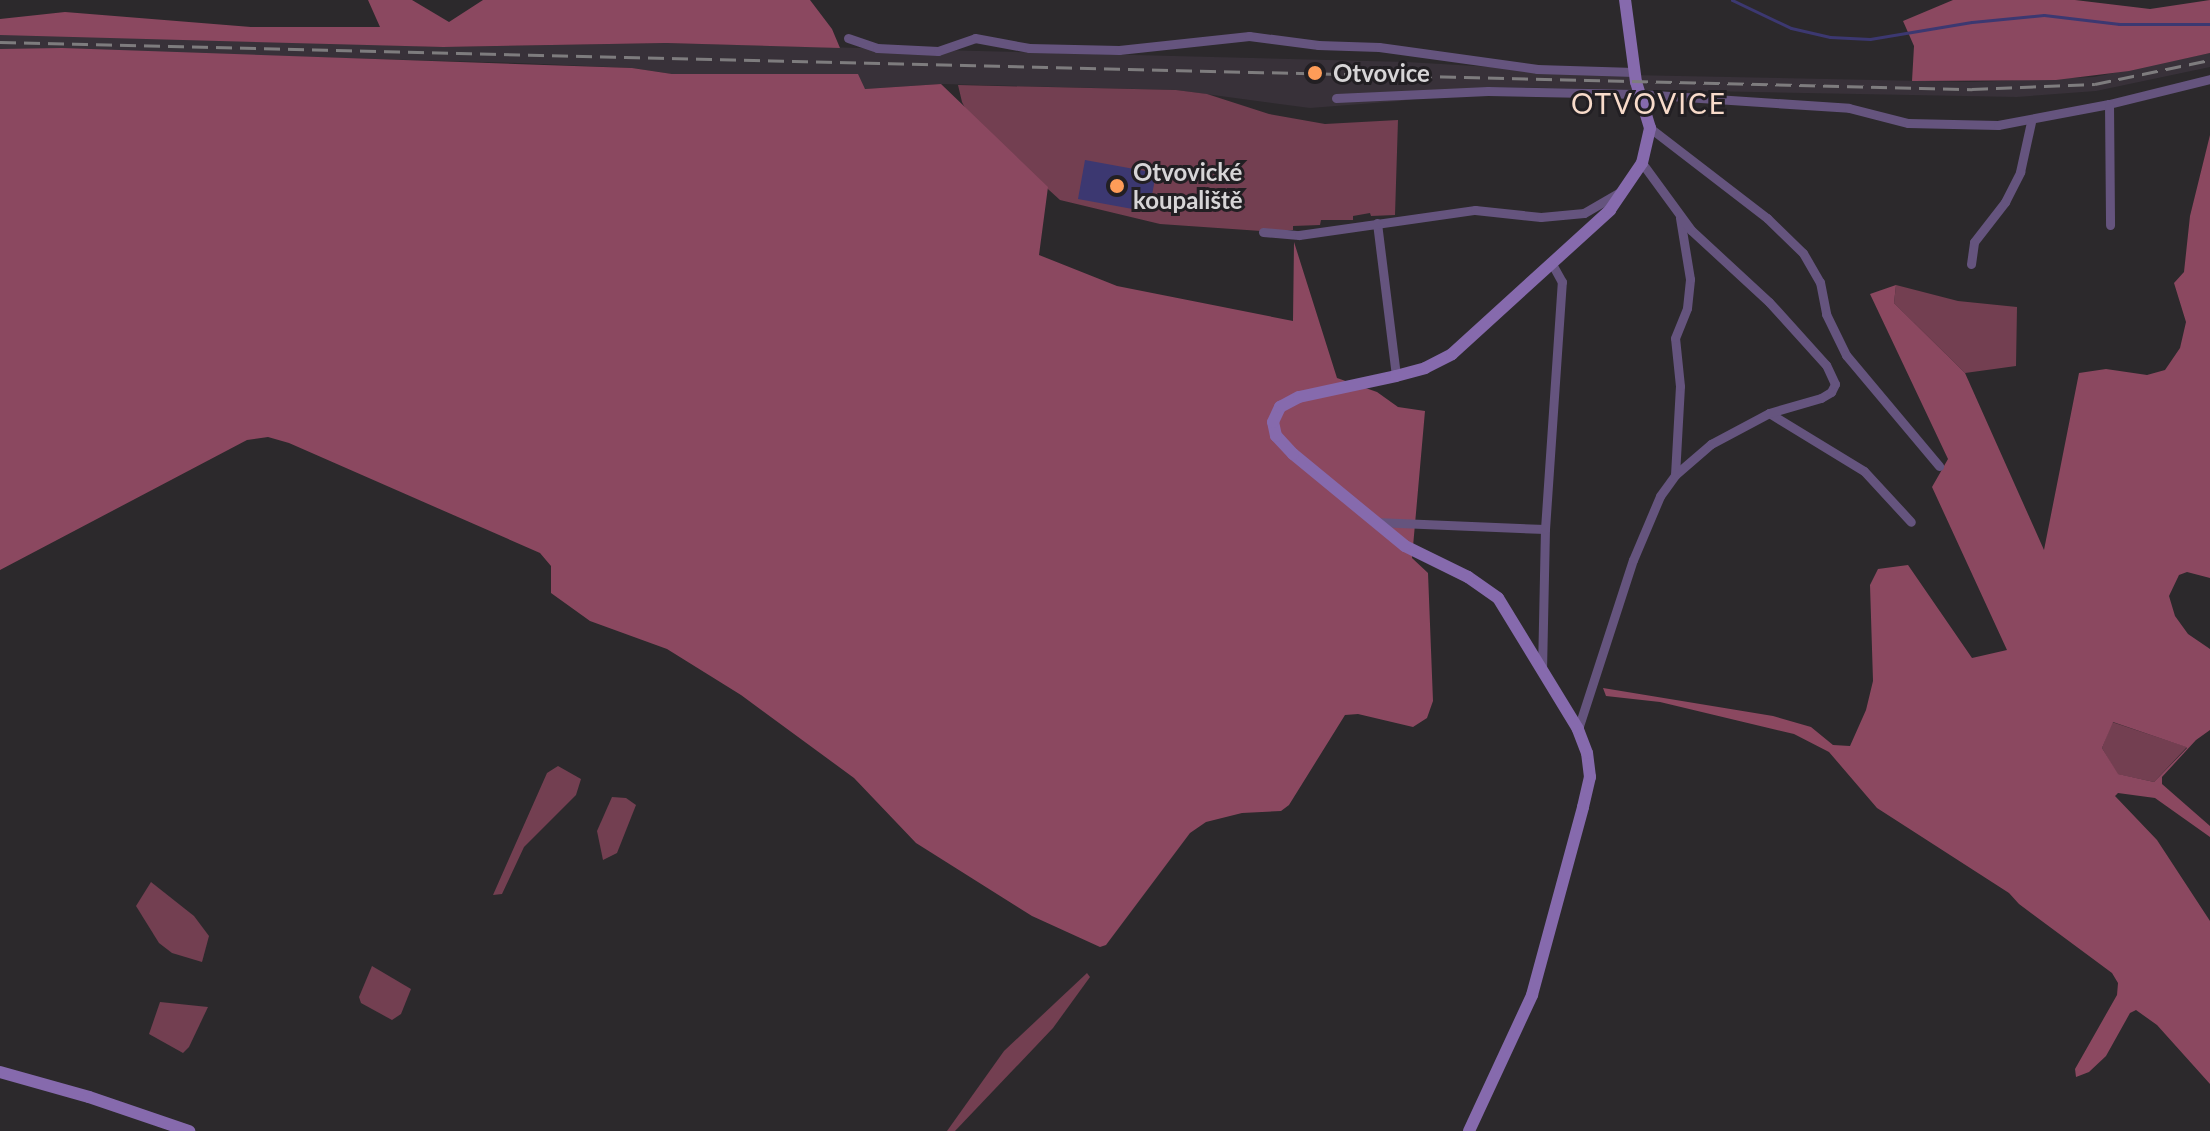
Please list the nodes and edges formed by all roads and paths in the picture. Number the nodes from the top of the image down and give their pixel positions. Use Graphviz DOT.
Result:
graph roads {
  1 [pos="1625,0"];
  2 [pos="848,38"];
  3 [pos="1634,72"];
  4 [pos="2210,79"];
  5 [pos="1640,94"];
  6 [pos="1336,98"];
  7 [pos="2109,104"];
  8 [pos="2031,122"];
  9 [pos="1650,128"];
  10 [pos="1642,163"];
  11 [pos="1623,190"];
  12 [pos="1680,215"];
  13 [pos="1377,223"];
  14 [pos="2110,225"];
  15 [pos="1263,232"];
  16 [pos="1551,262"];
  17 [pos="1971,264"];
  18 [pos="1396,376"];
  19 [pos="1769,413"];
  20 [pos="1939,466"];
  21 [pos="1675,475"];
  22 [pos="1375,522"];
  23 [pos="1911,522"];
  24 [pos="1545,529"];
  25 [pos="1542,671"];
  26 [pos="1578,729"];
  27 [pos="0,1072"];
  28 [pos="189,1131"];
  29 [pos="1469,1131"];
  1 -- 3 [label="street"];
  2 -- 3 [label="street"];
  3 -- 5 [label="street"];
  4 -- 7 [label="street"];
  5 -- 6 [label="street"];
  5 -- 8 [label="street"];
  5 -- 9 [label="street"];
  7 -- 8 [label="street"];
  7 -- 14 [label="street"];
  8 -- 17 [label="street"];
  9 -- 10 [label="street"];
  9 -- 20 [label="street"];
  10 -- 11 [label="street"];
  10 -- 12 [label="street"];
  11 -- 13 [label="street"];
  11 -- 16 [label="street"];
  12 -- 19 [label="street"];
  12 -- 21 [label="street"];
  13 -- 15 [label="street"];
  13 -- 18 [label="street"];
  16 -- 18 [label="street"];
  16 -- 24 [label="street"];
  18 -- 22 [label="street"];
  19 -- 21 [label="street"];
  19 -- 23 [label="street"];
  21 -- 26 [label="street"];
  22 -- 24 [label="street"];
  22 -- 25 [label="street"];
  24 -- 25 [label="street"];
  25 -- 26 [label="street"];
  26 -- 29 [label="street"];
  27 -- 28 [label="street"];
}
